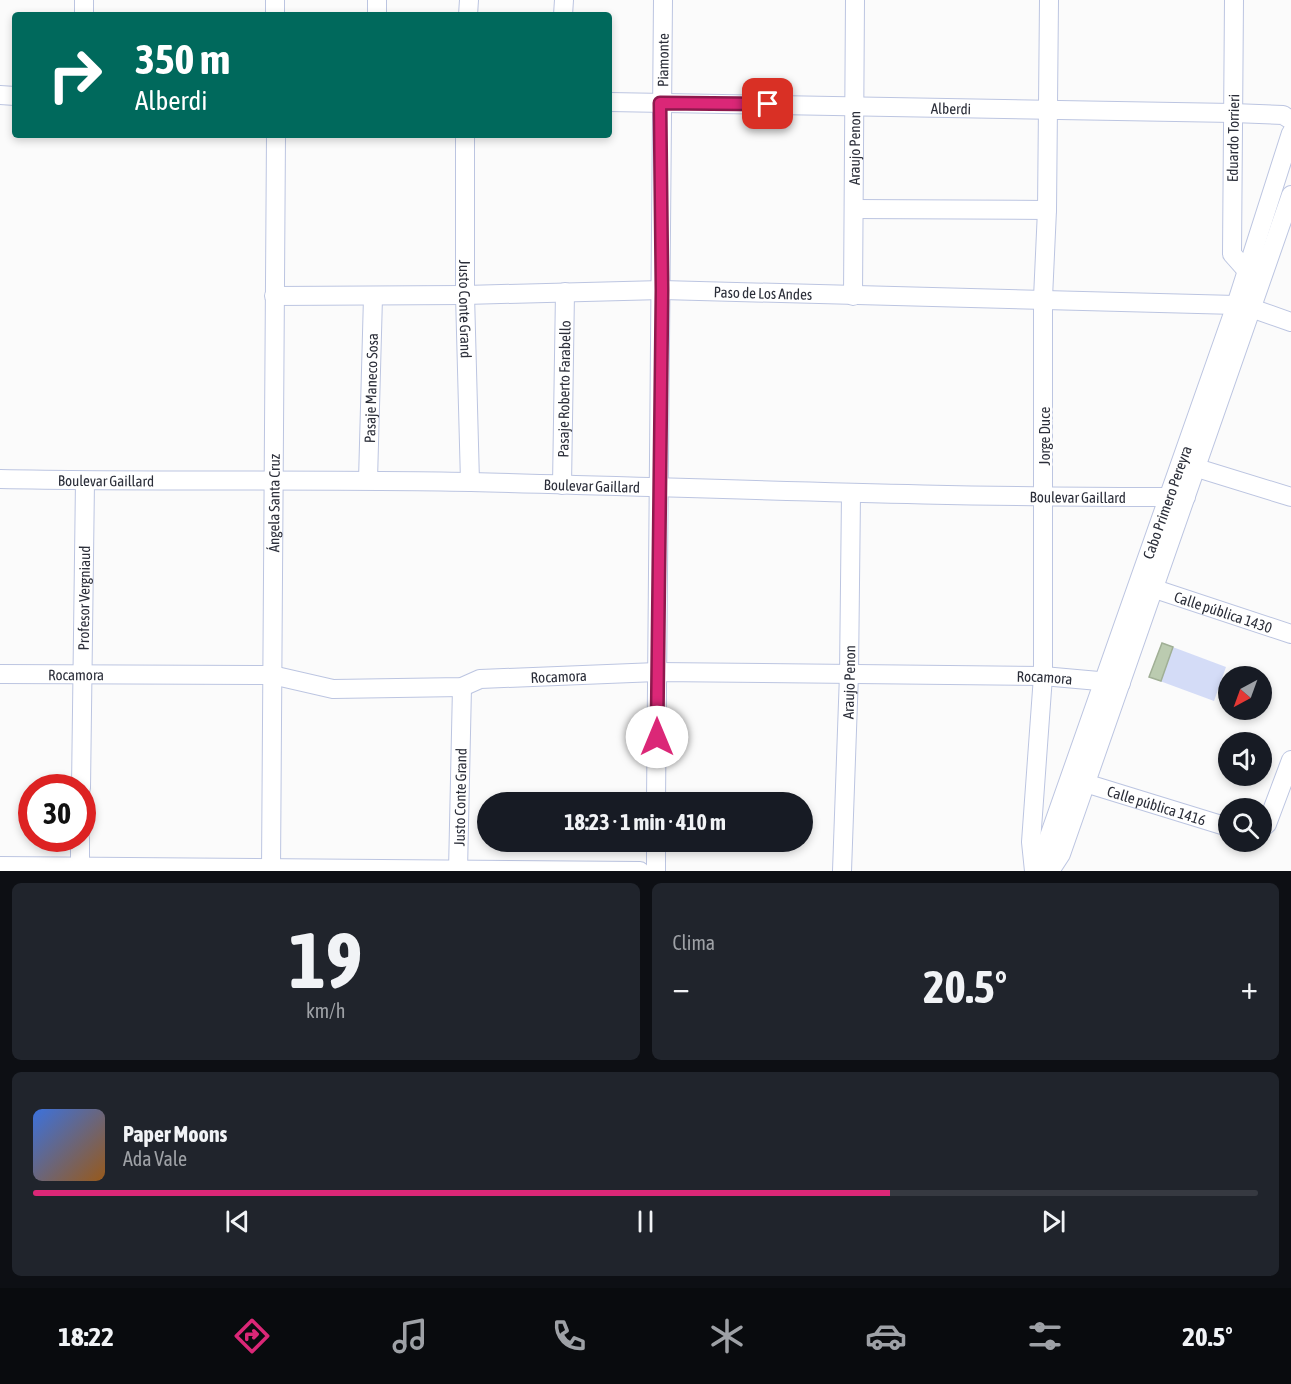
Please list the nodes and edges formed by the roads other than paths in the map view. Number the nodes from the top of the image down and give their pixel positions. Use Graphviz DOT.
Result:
graph roads {
  1 [pos="663,0"];
  2 [pos="855,0"];
  3 [pos="1049,0"];
  4 [pos="1234,0"];
  5 [pos="612,102"];
  6 [pos="660,103"];
  7 [pos="855,105"];
  8 [pos="1047,109"];
  9 [pos="1233,113"];
  10 [pos="1291,120"];
  11 [pos="1291,134"];
  12 [pos="276,138"];
  13 [pos="465,138"];
  14 [pos="1291,195"];
  15 [pos="854,209"];
  16 [pos="1047,210"];
  17 [pos="1246,270"];
  18 [pos="662,290"];
  19 [pos="565,292"];
  20 [pos="465,295"];
  21 [pos="274,296"];
  22 [pos="853,296"];
  23 [pos="372,297"];
  24 [pos="1043,298"];
  25 [pos="1243,306"];
  26 [pos="1291,322"];
  27 [pos="1188,465"];
  28 [pos="0,478"];
  29 [pos="273,479"];
  30 [pos="85,480"];
  31 [pos="368,480"];
  32 [pos="470,482"];
  33 [pos="562,485"];
  34 [pos="659,486"];
  35 [pos="851,494"];
  36 [pos="1044,497"];
  37 [pos="1177,497"];
  38 [pos="1291,497"];
  39 [pos="1155,589"];
  40 [pos="1291,634"];
  41 [pos="657,672"];
  42 [pos="0,674"];
  43 [pos="849,674"];
  44 [pos="272,675"];
  45 [pos="81,676"];
  46 [pos="1043,676"];
  47 [pos="1113,681"];
  48 [pos="462,687"];
  49 [pos="1291,759"];
  50 [pos="81,774"];
  51 [pos="1085,783"];
  52 [pos="656,792"];
  53 [pos="1272,810"];
  54 [pos="1218,824"];
  55 [pos="80,852"];
  56 [pos="656,852"];
  57 [pos="0,866"];
  58 [pos="80,869"];
  59 [pos="271,870"];
  60 [pos="458,870"];
  61 [pos="640,871"];
  62 [pos="656,871"];
  63 [pos="843,871"];
  64 [pos="1035,871"];
  65 [pos="1041,871"];
  66 [pos="1050,871"];
  1 -- 6 [label="street, Piamonte"];
  2 -- 7 [label="street, Araujo Penon"];
  3 -- 8 [label="street, Jorge Duce"];
  4 -- 9 [label="street, Eduardo Torrieri"];
  5 -- 6 [label="street, Alberdi"];
  6 -- 7 [label="street, Alberdi"];
  6 -- 18 [label="street, Piamonte"];
  7 -- 8 [label="street, Alberdi"];
  7 -- 15 [label="street, Araujo Penon"];
  8 -- 9 [label="street, Alberdi"];
  8 -- 16 [label="street, Jorge Duce"];
  9 -- 10 [label="street, Alberdi"];
  9 -- 17 [label="street, Eduardo Torrieri"];
  11 -- 17 [label="street, Cabo Primero Pereyra"];
  12 -- 21 [label="street, Ángela Santa Cruz"];
  13 -- 20 [label="street, Justo Conte Grand"];
  14 -- 25 [label="street, Cabo Primero Pereyra"];
  15 -- 16 [label="street"];
  15 -- 22 [label="street, Araujo Penon"];
  16 -- 24 [label="street, Jorge Duce"];
  17 -- 25 [label="street, Cabo Primero Pereyra"];
  18 -- 19 [label="street, Paso de Los Andes"];
  18 -- 22 [label="street, Paso de Los Andes"];
  18 -- 34 [label="street, Piamonte"];
  19 -- 20 [label="street, Paso de Los Andes"];
  19 -- 33 [label="street, Pasaje Roberto Farabello"];
  20 -- 23 [label="street, Paso de Los Andes"];
  20 -- 32 [label="street, Justo Conte Grand"];
  21 -- 23 [label="street, Paso de Los Andes"];
  21 -- 29 [label="street, Ángela Santa Cruz"];
  22 -- 24 [label="street, Paso de Los Andes"];
  23 -- 31 [label="street, Pasaje Maneco Sosa"];
  24 -- 25 [label="street, Paso de Los Andes"];
  24 -- 36 [label="street, Jorge Duce"];
  25 -- 26 [label="street, Paso de Los Andes"];
  25 -- 27 [label="street, Cabo Primero Pereyra"];
  27 -- 37 [label="street, Cabo Primero Pereyra"];
  27 -- 38 [label="street"];
  28 -- 30 [label="street, Boulevar Gaillard"];
  29 -- 30 [label="street, Boulevar Gaillard"];
  29 -- 31 [label="street, Boulevar Gaillard"];
  29 -- 44 [label="street, Ángela Santa Cruz"];
  30 -- 45 [label="street, Profesor Vergniaud"];
  31 -- 32 [label="street, Boulevar Gaillard"];
  32 -- 33 [label="street, Boulevar Gaillard"];
  33 -- 34 [label="street, Boulevar Gaillard"];
  34 -- 35 [label="street, Boulevar Gaillard"];
  34 -- 41 [label="street, Piamonte"];
  35 -- 36 [label="street, Boulevar Gaillard"];
  35 -- 43 [label="street, Araujo Penon"];
  36 -- 37 [label="street, Boulevar Gaillard"];
  36 -- 46 [label="street, Jorge Duce"];
  37 -- 39 [label="street, Cabo Primero Pereyra"];
  37 -- 47 [label="street, Cabo Primero Pereyra"];
  39 -- 40 [label="street, Calle pública 1430"];
  39 -- 47 [label="street, Cabo Primero Pereyra"];
  41 -- 43 [label="street, Rocamora"];
  41 -- 48 [label="street, Rocamora"];
  41 -- 52 [label="street, Piamonte"];
  42 -- 45 [label="street, Rocamora"];
  43 -- 46 [label="street, Rocamora"];
  43 -- 63 [label="street, Araujo Penon"];
  44 -- 45 [label="street, Rocamora"];
  44 -- 48 [label="street, Rocamora"];
  44 -- 59 [label="street, Ángela Santa Cruz"];
  45 -- 50 [label="street, Profesor Vergniaud"];
  46 -- 47 [label="street, Rocamora"];
  46 -- 64 [label="street, Jorge Duce"];
  47 -- 51 [label="street, Cabo Primero Pereyra"];
  47 -- 65 [label="street, Cabo Primero Pereyra"];
  48 -- 60 [label="street, Justo Conte Grand"];
  49 -- 53 [label="street"];
  51 -- 54 [label="street, Calle pública 1416"];
  51 -- 66 [label="street, Cabo Primero Pereyra"];
  55 -- 58 [label="street"];
  56 -- 62 [label="street"];
  57 -- 58 [label="street"];
  58 -- 59 [label="street"];
  59 -- 60 [label="street"];
  60 -- 61 [label="street"];
}
